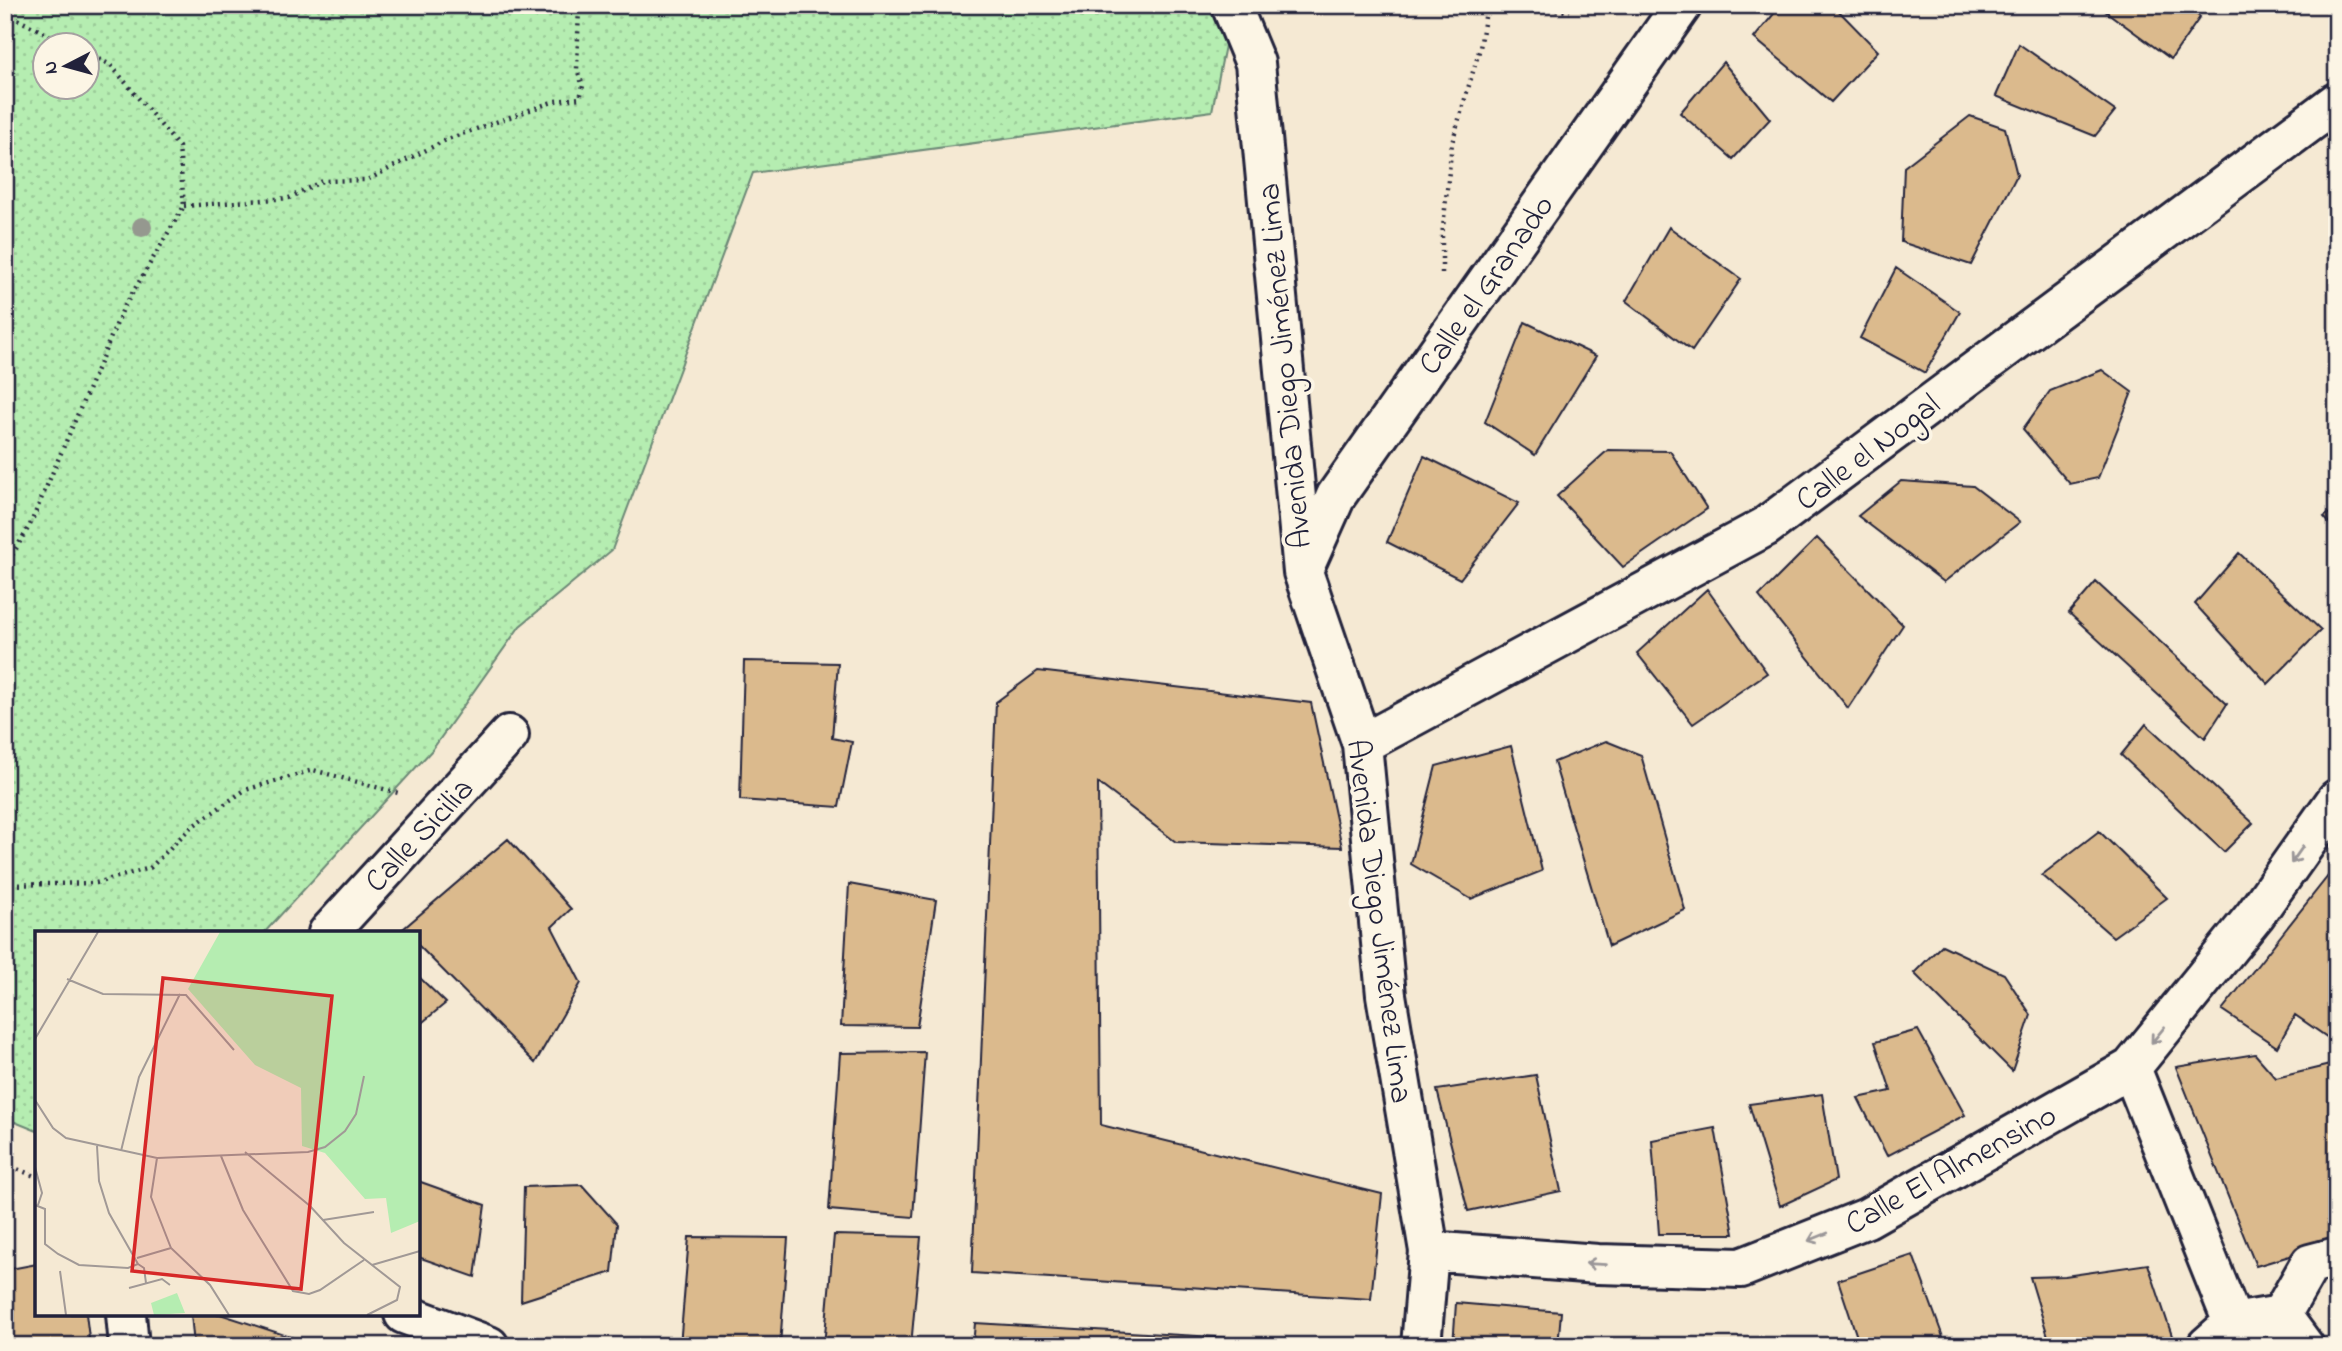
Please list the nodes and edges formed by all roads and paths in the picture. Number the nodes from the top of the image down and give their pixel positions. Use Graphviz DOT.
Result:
graph roads {
  1 [pos="579,5"];
  2 [pos="1231,5"];
  3 [pos="1487,5"];
  4 [pos="1521,5"];
  5 [pos="1682,5"];
  6 [pos="1570,12"];
  7 [pos="5,13"];
  8 [pos="43,32"];
  9 [pos="102,61"];
  10 [pos="2337,102"];
  11 [pos="184,206"];
  12 [pos="1461,317"];
  13 [pos="5,567"];
  14 [pos="1303,572"];
  15 [pos="509,735"];
  16 [pos="1362,744"];
  17 [pos="2337,800"];
  18 [pos="432,819"];
  19 [pos="5,885"];
  20 [pos="329,931"];
  21 [pos="2131,1068"];
  22 [pos="5,1164"];
  23 [pos="35,1176"];
  24 [pos="1429,1251"];
  25 [pos="2337,1257"];
  26 [pos="2281,1315"];
  27 [pos="126,1316"];
  28 [pos="409,1316"];
  29 [pos="2220,1334"];
  30 [pos="130,1346"];
  31 [pos="489,1346"];
  32 [pos="1421,1346"];
  33 [pos="2304,1346"];
  1 -- 11 [label="path"];
  2 -- 14 [label="street, Avenida Diego Jiménez Lima"];
  3 -- 12 [label="path"];
  4 -- 6 [label="path"];
  5 -- 12 [label="street, Calle el Granado"];
  7 -- 8 [label="path"];
  9 -- 11 [label="path"];
  10 -- 16 [label="street, Calle el Nogal"];
  11 -- 13 [label="path"];
  12 -- 14 [label="street, Calle el Granado"];
  14 -- 16 [label="street, Avenida Diego Jiménez Lima"];
  15 -- 18 [label="street, Calle Sicilia"];
  16 -- 24 [label="street, Avenida Diego Jiménez Lima"];
  17 -- 21 [label="street, Calle El Almensino, one-way"];
  18 -- 19 [label="path"];
  18 -- 20 [label="street, Calle Sicilia"];
  21 -- 24 [label="street, Calle El Almensino, one-way"];
  21 -- 29 [label="street"];
  22 -- 23 [label="path"];
  24 -- 32 [label="street, Avenida Diego Jiménez Lima"];
  25 -- 26 [label="street"];
  26 -- 29 [label="street"];
  26 -- 33 [label="street"];
  27 -- 30 [label="street"];
  28 -- 31 [label="street"];
}
